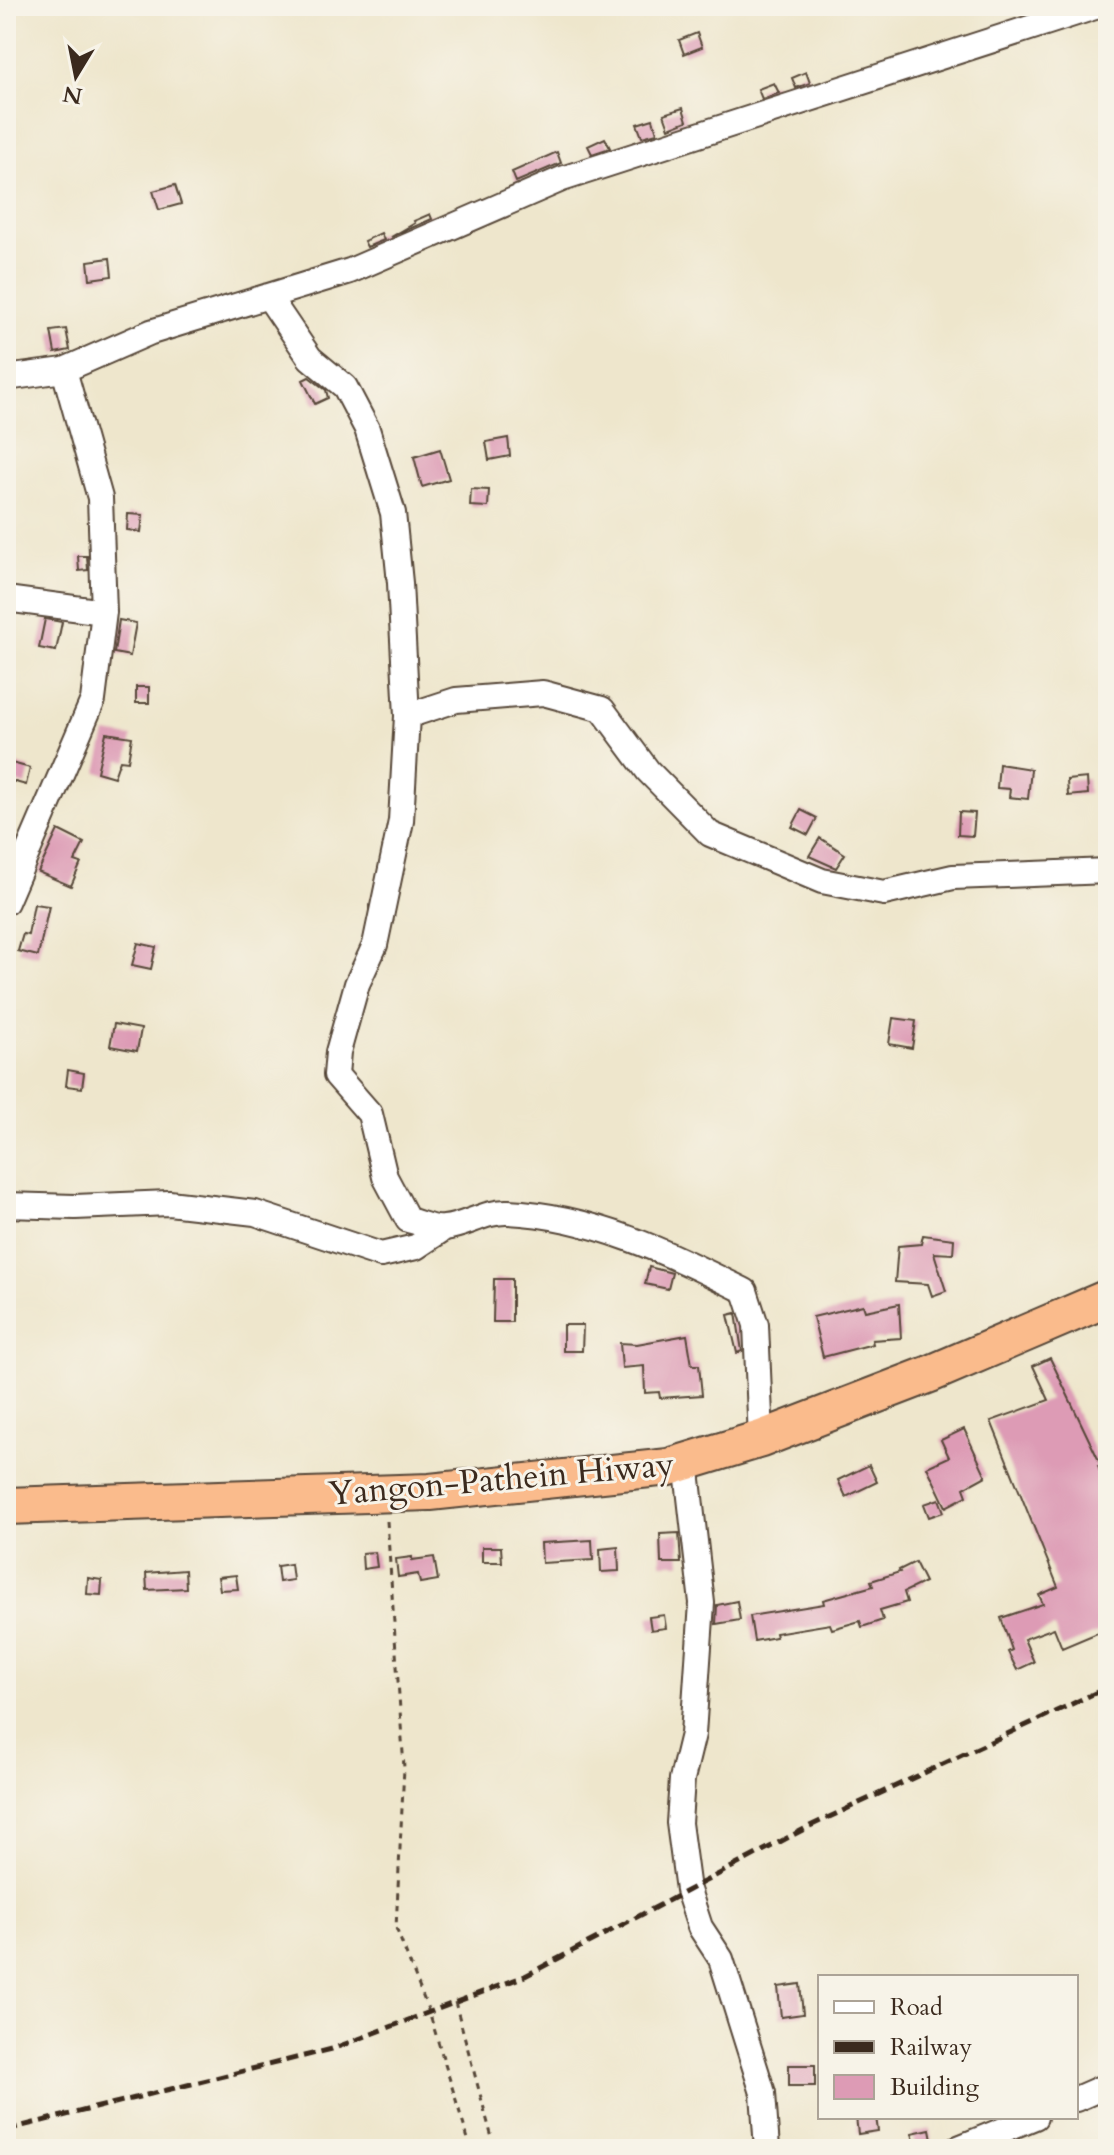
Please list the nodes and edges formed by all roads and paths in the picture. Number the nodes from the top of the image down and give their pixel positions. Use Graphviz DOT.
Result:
graph roads {
  1 [pos="1098,6"];
  2 [pos="268,296"];
  3 [pos="64,370"];
  4 [pos="6,378"];
  5 [pos="6,599"];
  6 [pos="104,612"];
  7 [pos="407,716"];
  8 [pos="1108,871"];
  9 [pos="6,902"];
  10 [pos="6,1205"];
  11 [pos="443,1229"];
  12 [pos="1108,1298"];
  13 [pos="761,1439"];
  14 [pos="686,1462"];
  15 [pos="385,1493"];
  16 [pos="6,1506"];
  17 [pos="455,2002"];
  18 [pos="1108,2085"];
  19 [pos="1078,2098"];
  20 [pos="1030,2119"];
  21 [pos="471,2149"];
  22 [pos="495,2149"];
  23 [pos="767,2149"];
  24 [pos="956,2149"];
  1 -- 2 [label="street"];
  2 -- 3 [label="street"];
  2 -- 7 [label="street"];
  3 -- 4 [label="street"];
  3 -- 6 [label="street"];
  5 -- 6 [label="street"];
  6 -- 9 [label="street"];
  7 -- 8 [label="street"];
  7 -- 11 [label="street"];
  10 -- 11 [label="street"];
  11 -- 13 [label="street"];
  12 -- 13 [label="highway, Yangon-Pathein Hiway"];
  13 -- 14 [label="highway, Yangon-Pathein Hiway"];
  14 -- 15 [label="highway, Yangon-Pathein Hiway"];
  14 -- 23 [label="street"];
  15 -- 16 [label="highway, Yangon-Pathein Hiway"];
  15 -- 21 [label="path"];
  17 -- 22 [label="path"];
  18 -- 19 [label="street"];
  20 -- 24 [label="street"];
}
